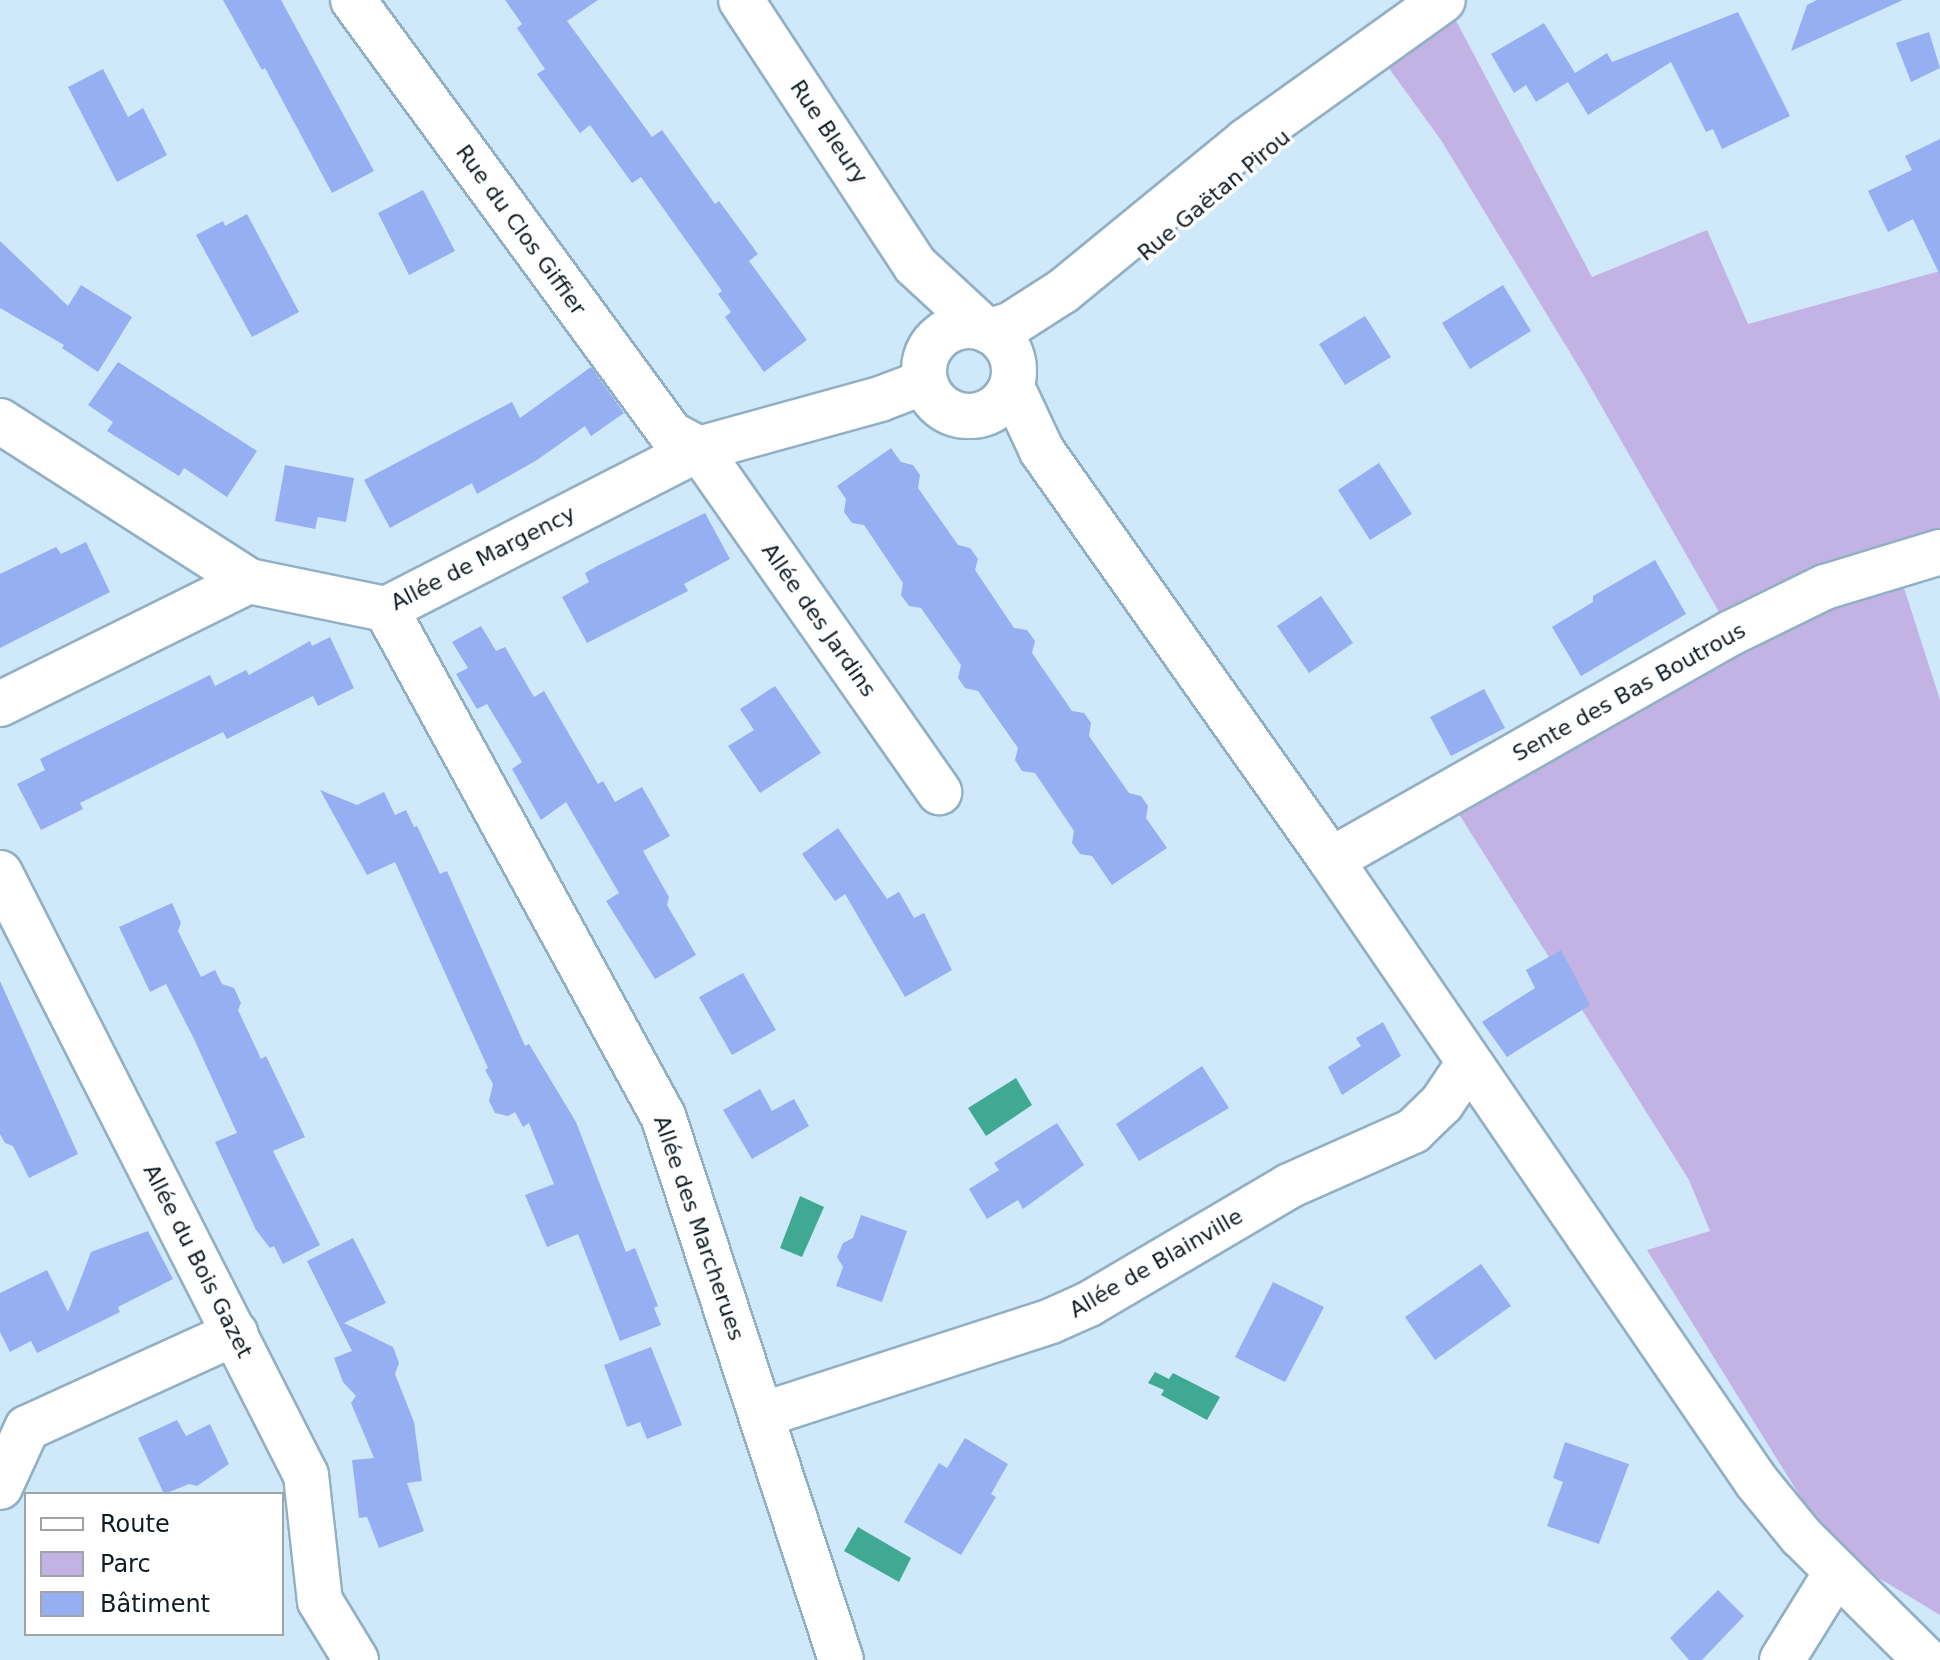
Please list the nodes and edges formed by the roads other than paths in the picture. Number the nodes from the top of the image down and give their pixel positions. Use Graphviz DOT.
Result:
graph roads {
  1 [pos="353,0"];
  2 [pos="741,0"];
  3 [pos="1430,10"];
  4 [pos="915,265"];
  5 [pos="986,330"];
  6 [pos="1014,380"];
  7 [pos="936,382"];
  8 [pos="0,421"];
  9 [pos="699,449"];
  10 [pos="1054,467"];
  11 [pos="1940,552"];
  12 [pos="249,581"];
  13 [pos="386,609"];
  14 [pos="0,704"];
  15 [pos="939,792"];
  16 [pos="1331,860"];
  17 [pos="0,873"];
  18 [pos="1468,1064"];
  19 [pos="235,1333"];
  20 [pos="762,1415"];
  21 [pos="0,1487"];
  22 [pos="1836,1573"];
  23 [pos="1876,1609"];
  24 [pos="1940,1655"];
  25 [pos="356,1660"];
  26 [pos="841,1660"];
  27 [pos="1782,1660"];
  28 [pos="1926,1660"];
  1 -- 9 [label="street, Rue du Clos Giffier"];
  2 -- 4 [label="street, Rue Bleury"];
  3 -- 5 [label="street, Rue Gaëtan Pirou"];
  3 -- 6 [label="street, Rue Gaëtan Pirou"];
  4 -- 5 [label="street, Rue Bleury"];
  4 -- 7 [label="street, Rue Bleury"];
  5 -- 6 [label="street, Rue Bleury"];
  5 -- 7 [label="street, Rue Gaëtan Pirou"];
  6 -- 7 [label="street, Rue Gaëtan Pirou"];
  6 -- 10 [label="street, Rue Bleury"];
  7 -- 9 [label="street, Allée de Margency"];
  7 -- 10 [label="street"];
  8 -- 12 [label="street"];
  9 -- 13 [label="street, Allée de Margency"];
  9 -- 15 [label="street, Allée des Jardins"];
  10 -- 16 [label="street, Rue Bleury"];
  11 -- 16 [label="street, Sente des Bas Boutrous"];
  12 -- 13 [label="street, Allée de Margency"];
  12 -- 14 [label="street"];
  13 -- 20 [label="street, Allée des Marcherues"];
  16 -- 18 [label="street, Rue Bleury"];
  17 -- 19 [label="street, Allée du Bois Gazet"];
  18 -- 20 [label="street, Allée de Blainville"];
  18 -- 22 [label="street, Rue Bleury"];
  19 -- 21 [label="street"];
  19 -- 25 [label="street, Allée du Bois Gazet"];
  20 -- 26 [label="street, Allée des Marcherues"];
  22 -- 23 [label="street, Rue Bleury"];
  22 -- 27 [label="street"];
  23 -- 24 [label="street"];
  23 -- 28 [label="street"];
}
